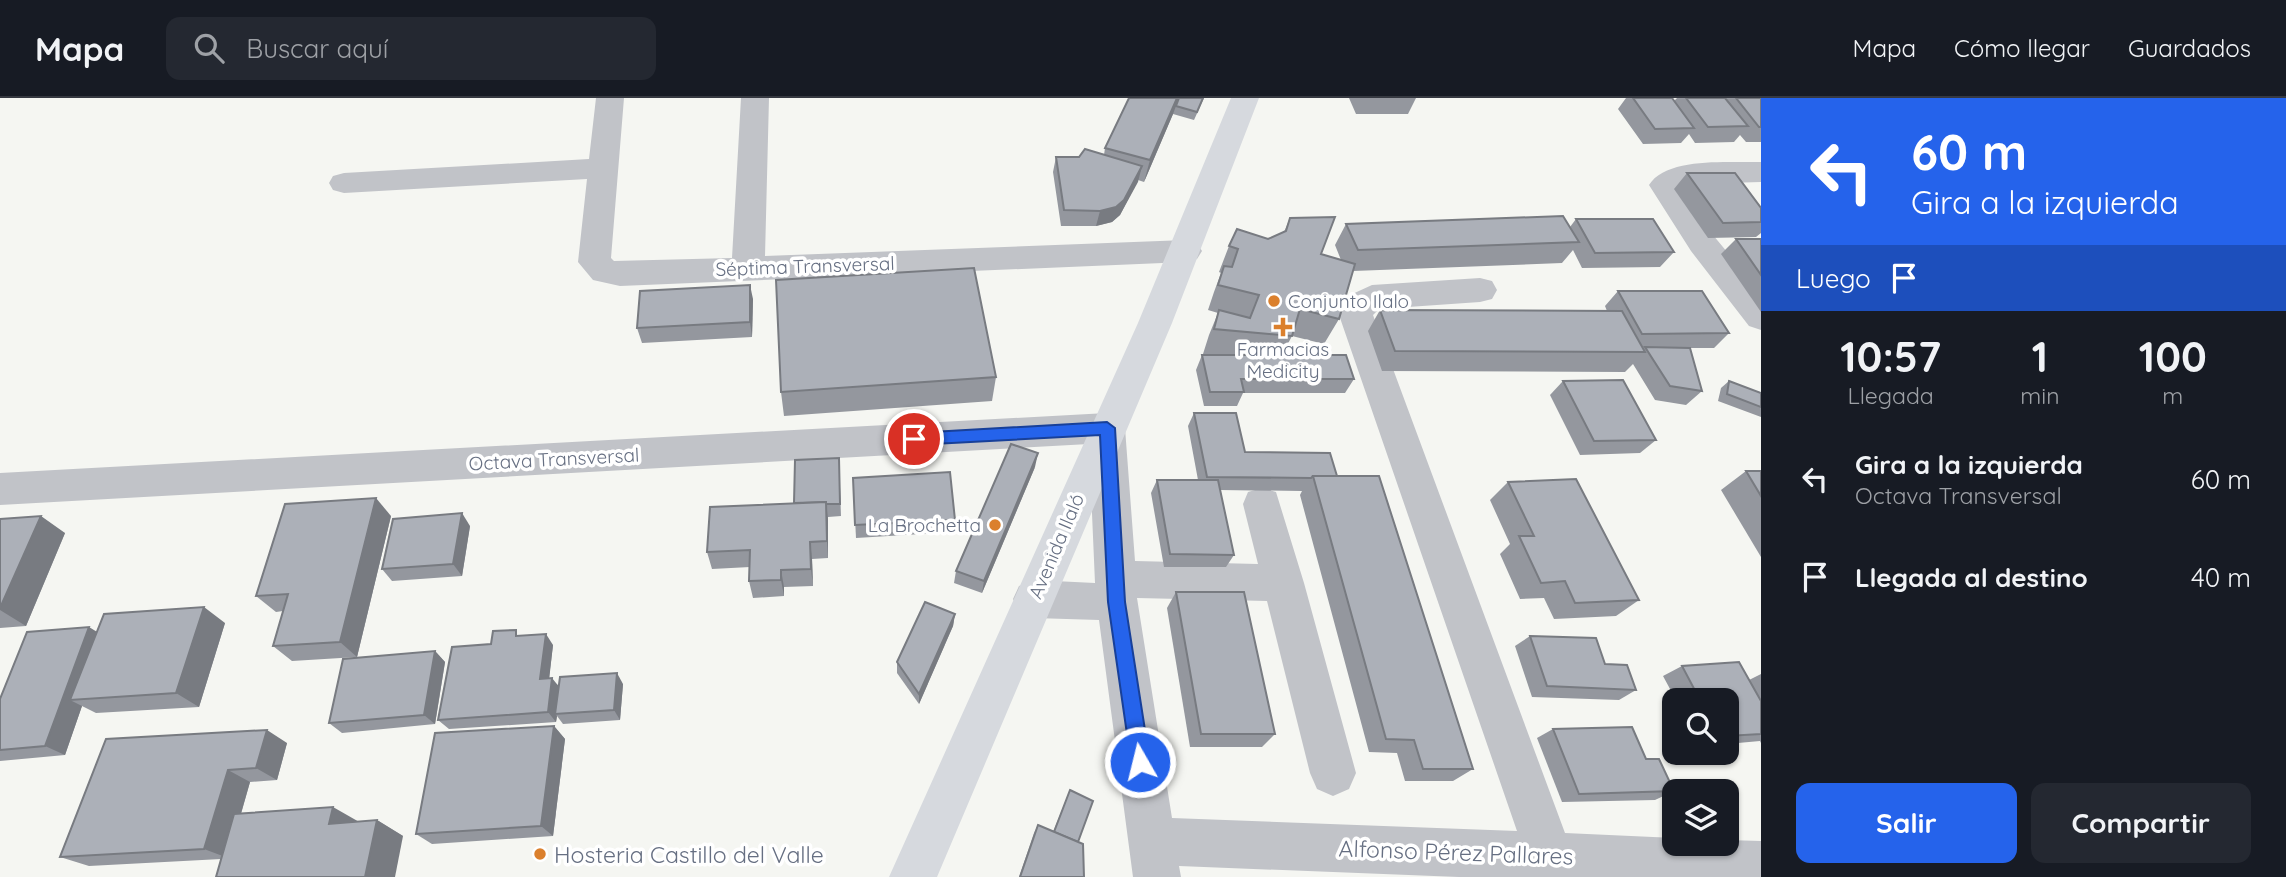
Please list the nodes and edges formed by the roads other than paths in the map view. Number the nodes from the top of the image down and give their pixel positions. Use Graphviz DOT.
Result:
graph roads {
  1 [pos="610,98"];
  2 [pos="755,98"];
  3 [pos="1245,98"];
  4 [pos="603,168"];
  5 [pos="1761,172"];
  6 [pos="344,183"];
  7 [pos="1185,251"];
  8 [pos="748,268"];
  9 [pos="1739,289"];
  10 [pos="1480,290"];
  11 [pos="1700,291"];
  12 [pos="1761,317"];
  13 [pos="1107,428"];
  14 [pos="0,489"];
  15 [pos="1262,504"];
  16 [pos="1284,583"];
  17 [pos="1116,591"];
  18 [pos="1034,599"];
  19 [pos="1333,773"];
  20 [pos="1549,855"];
  21 [pos="1154,859"];
  22 [pos="1761,865"];
  23 [pos="913,877"];
  1 -- 4 [label="street, Séptima Transversal"];
  2 -- 8 [label="street"];
  3 -- 7 [label="main road, Avenida Ilaló"];
  4 -- 6 [label="street"];
  4 -- 8 [label="street, Séptima Transversal"];
  5 -- 9 [label="street"];
  7 -- 8 [label="street, Séptima Transversal"];
  7 -- 13 [label="main road, Avenida Ilaló"];
  9 -- 11 [label="street"];
  9 -- 12 [label="street"];
  10 -- 20 [label="street"];
  13 -- 14 [label="street, Octava Transversal"];
  13 -- 17 [label="street"];
  13 -- 18 [label="main road, Avenida Ilaló"];
  15 -- 16 [label="street"];
  16 -- 17 [label="street"];
  16 -- 19 [label="street"];
  17 -- 18 [label="street"];
  17 -- 21 [label="street"];
  18 -- 23 [label="main road, Avenida Ilaló"];
  20 -- 21 [label="street, Alfonso Pérez Pallares"];
  20 -- 22 [label="street, Alfonso Pérez Pallares"];
}
